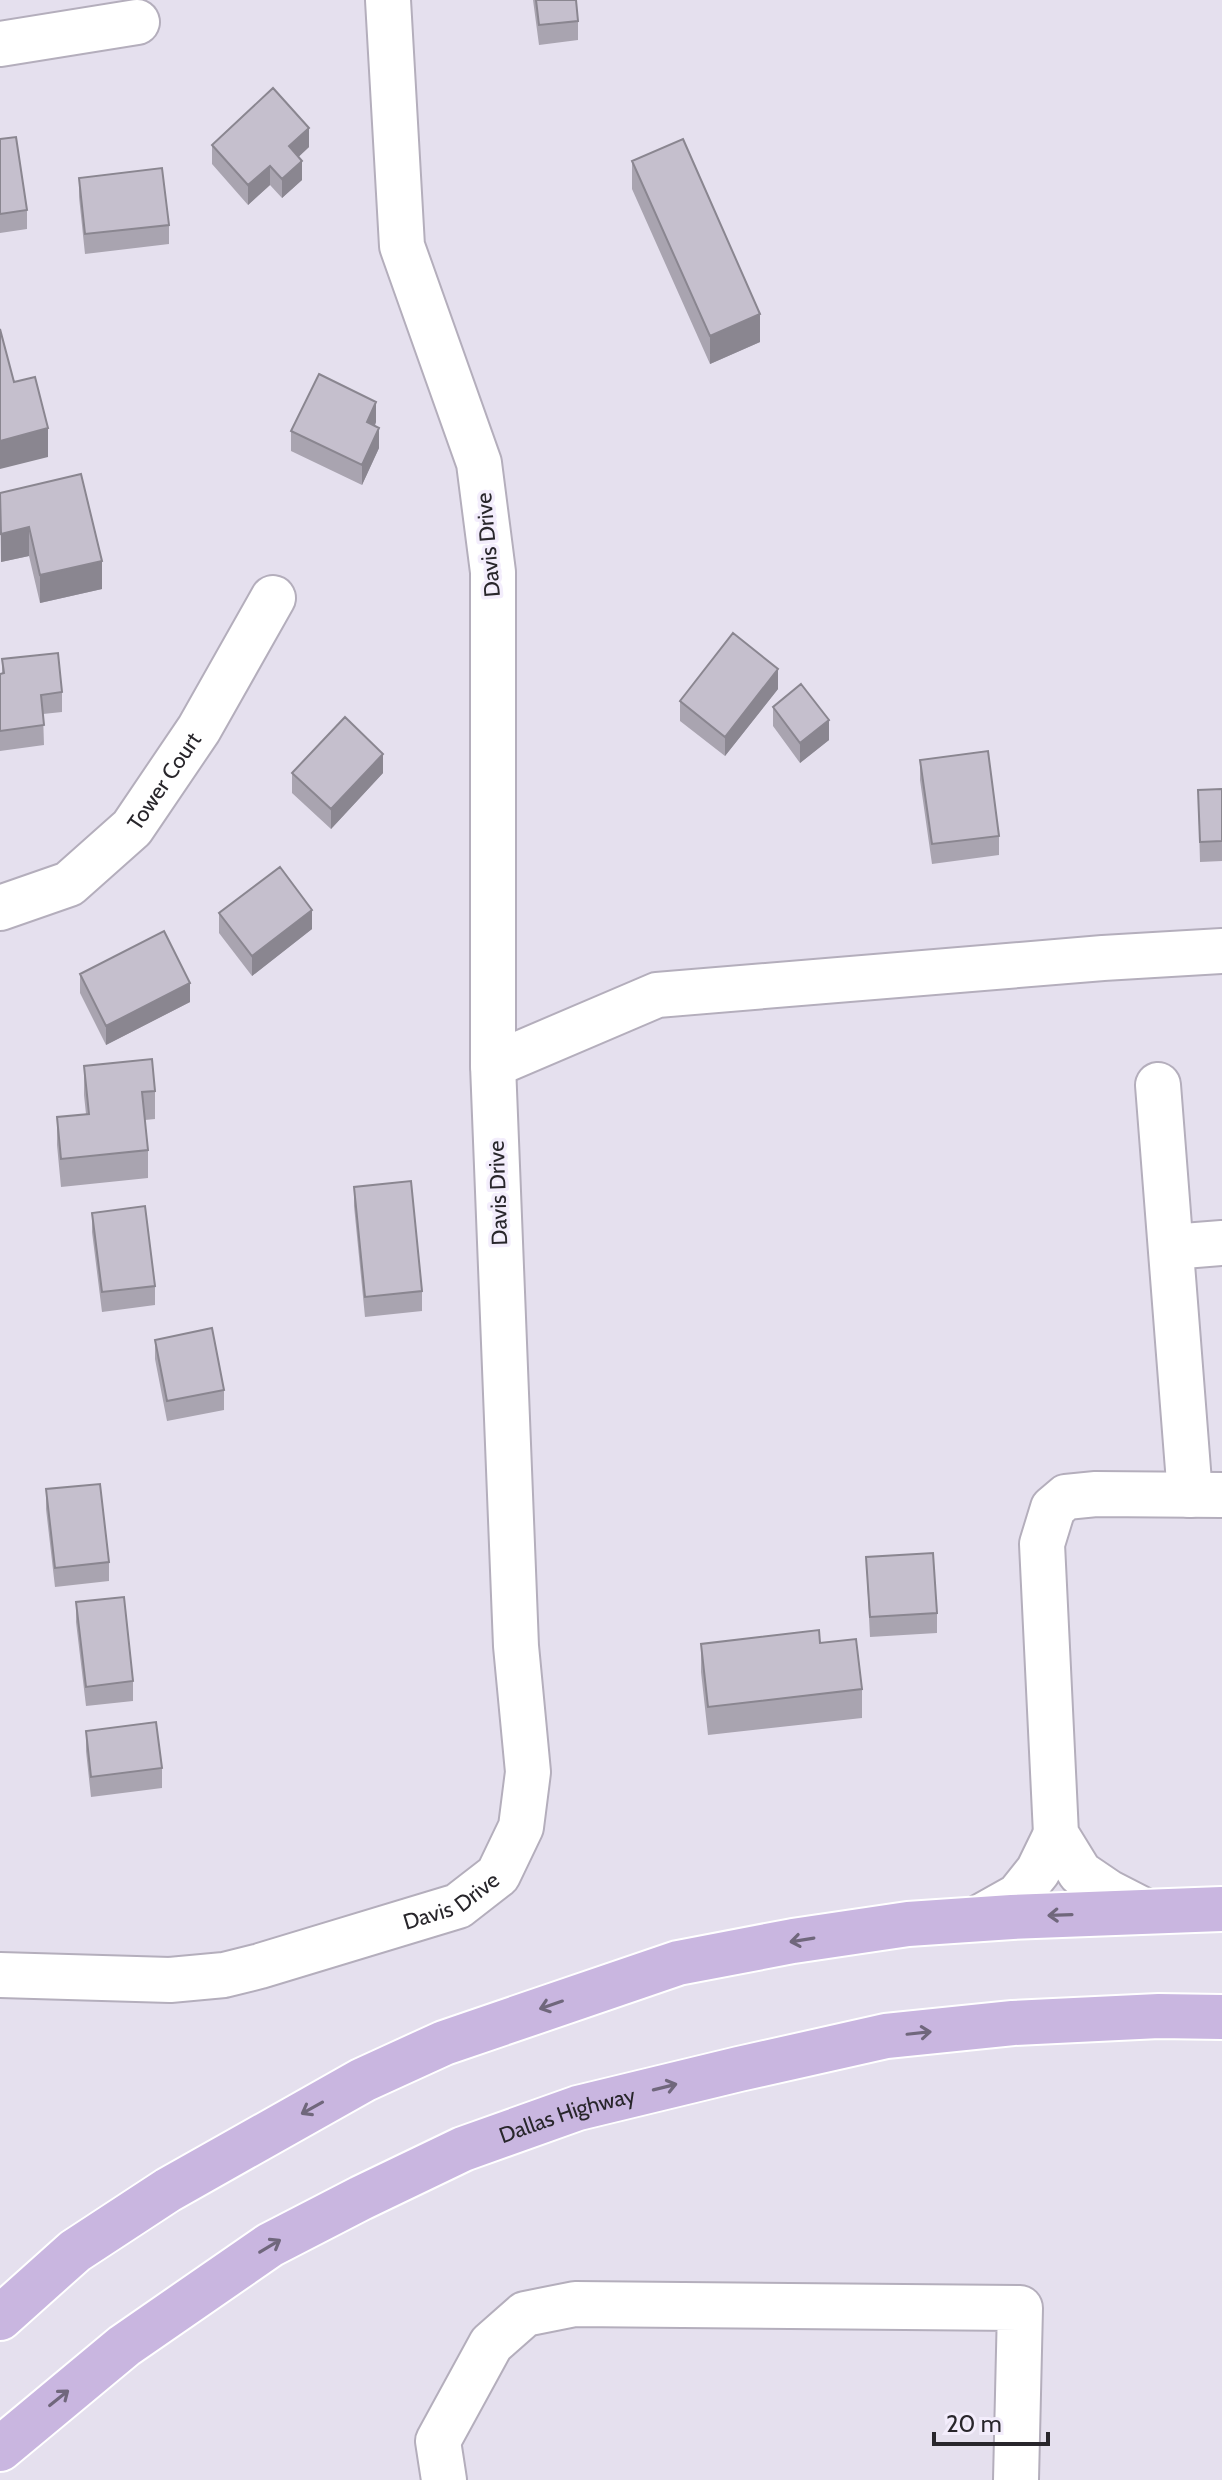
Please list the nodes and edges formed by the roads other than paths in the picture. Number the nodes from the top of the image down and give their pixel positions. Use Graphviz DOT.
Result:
graph roads {
  1 [pos="388,0"];
  2 [pos="137,22"];
  3 [pos="0,44"];
  4 [pos="273,598"];
  5 [pos="0,908"];
  6 [pos="1222,951"];
  7 [pos="493,1065"];
  8 [pos="1158,1085"];
  9 [pos="1222,1243"];
  10 [pos="1171,1247"];
  11 [pos="1206,1495"];
  12 [pos="1056,1834"];
  13 [pos="1222,1909"];
  14 [pos="1145,1911"];
  15 [pos="977,1919"];
  16 [pos="0,1975"];
  17 [pos="1222,2017"];
  18 [pos="0,2318"];
  19 [pos="0,2449"];
  20 [pos="444,2480"];
  21 [pos="1016,2480"];
  1 -- 7 [label="street, Davis Drive"];
  2 -- 3 [label="street"];
  4 -- 5 [label="street, Tower Court"];
  6 -- 7 [label="street"];
  7 -- 16 [label="street, Davis Drive"];
  8 -- 10 [label="street"];
  9 -- 10 [label="street"];
  10 -- 11 [label="street"];
  11 -- 12 [label="street"];
  12 -- 14 [label="street"];
  12 -- 15 [label="street"];
  13 -- 14 [label="main road"];
  14 -- 15 [label="main road, one-way"];
  15 -- 18 [label="main road, one-way"];
  19 -- 17 [label="main road, Dallas Highway, one-way"];
  20 -- 21 [label="street"];
}
